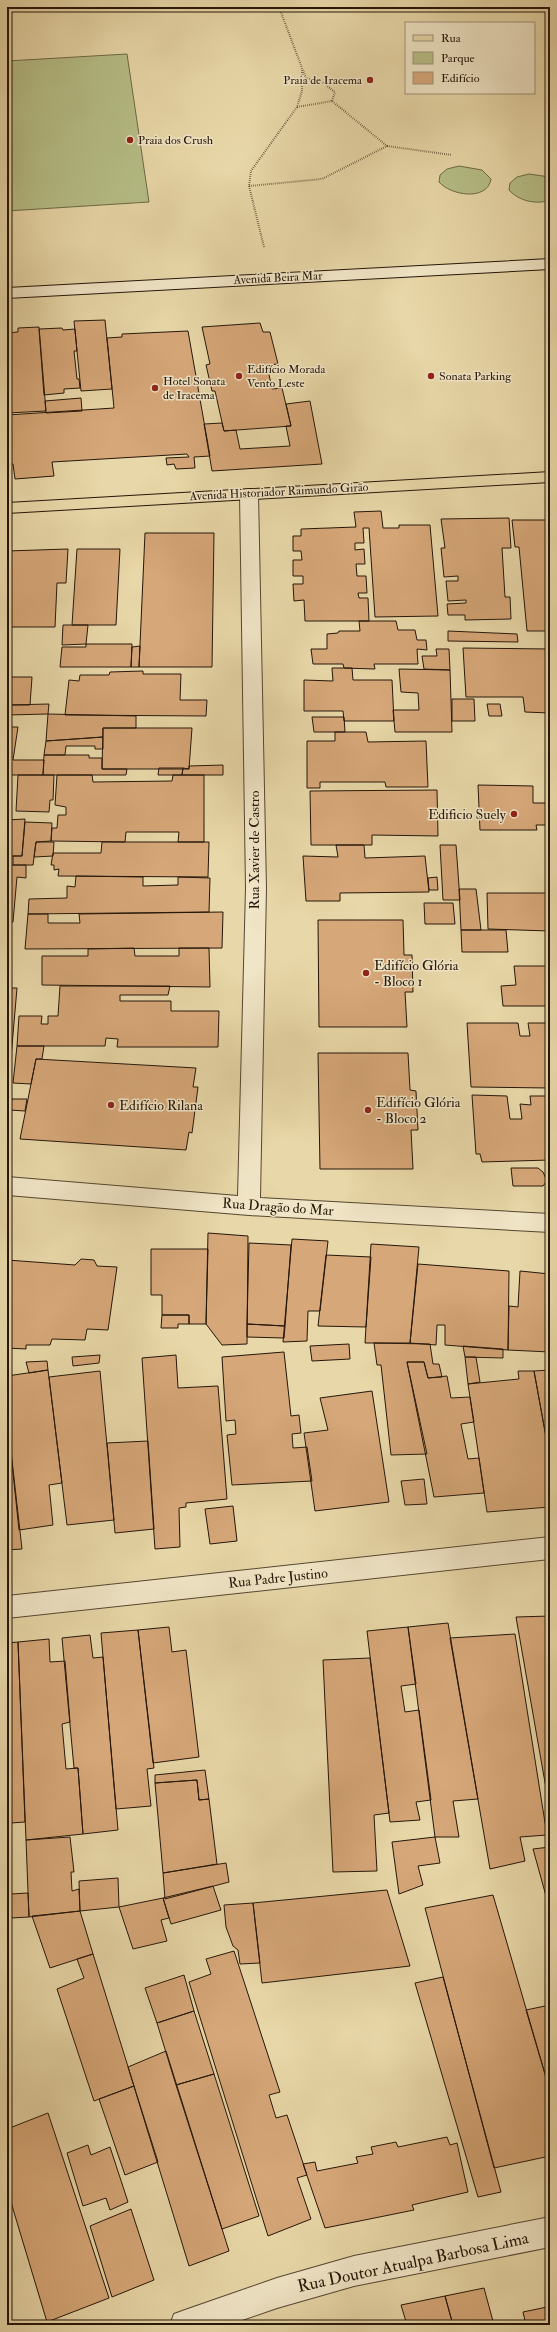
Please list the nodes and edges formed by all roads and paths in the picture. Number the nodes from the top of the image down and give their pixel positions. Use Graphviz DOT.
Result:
graph roads {
  1 [pos="279,7"];
  2 [pos="302,68"];
  3 [pos="332,101"];
  4 [pos="297,106"];
  5 [pos="386,146"];
  6 [pos="452,155"];
  7 [pos="249,186"];
  8 [pos="264,247"];
  9 [pos="550,264"];
  10 [pos="7,292"];
  11 [pos="550,477"];
  12 [pos="249,494"];
  13 [pos="7,508"];
  14 [pos="7,1186"];
  15 [pos="249,1206"];
  16 [pos="550,1223"];
  17 [pos="550,1548"];
  18 [pos="7,1607"];
  19 [pos="550,2232"];
  20 [pos="185,2325"];
  1 -- 2 [label="path"];
  2 -- 3 [label="path"];
  2 -- 4 [label="path"];
  3 -- 4 [label="path"];
  3 -- 5 [label="path"];
  4 -- 7 [label="path"];
  5 -- 6 [label="path"];
  5 -- 7 [label="path"];
  7 -- 8 [label="path"];
  9 -- 10 [label="street, Avenida Beira Mar"];
  11 -- 12 [label="main road, Avenida Historiador Raimundo Girão"];
  12 -- 13 [label="main road, Avenida Historiador Raimundo Girão"];
  12 -- 15 [label="street, Rua Xavier de Castro"];
  14 -- 15 [label="street, Rua Dragão do Mar"];
  15 -- 16 [label="street, Rua Dragão do Mar"];
  17 -- 18 [label="street, Rua Padre Justino"];
  19 -- 20 [label="street, Rua Doutor Atualpa Barbosa Lima"];
}
